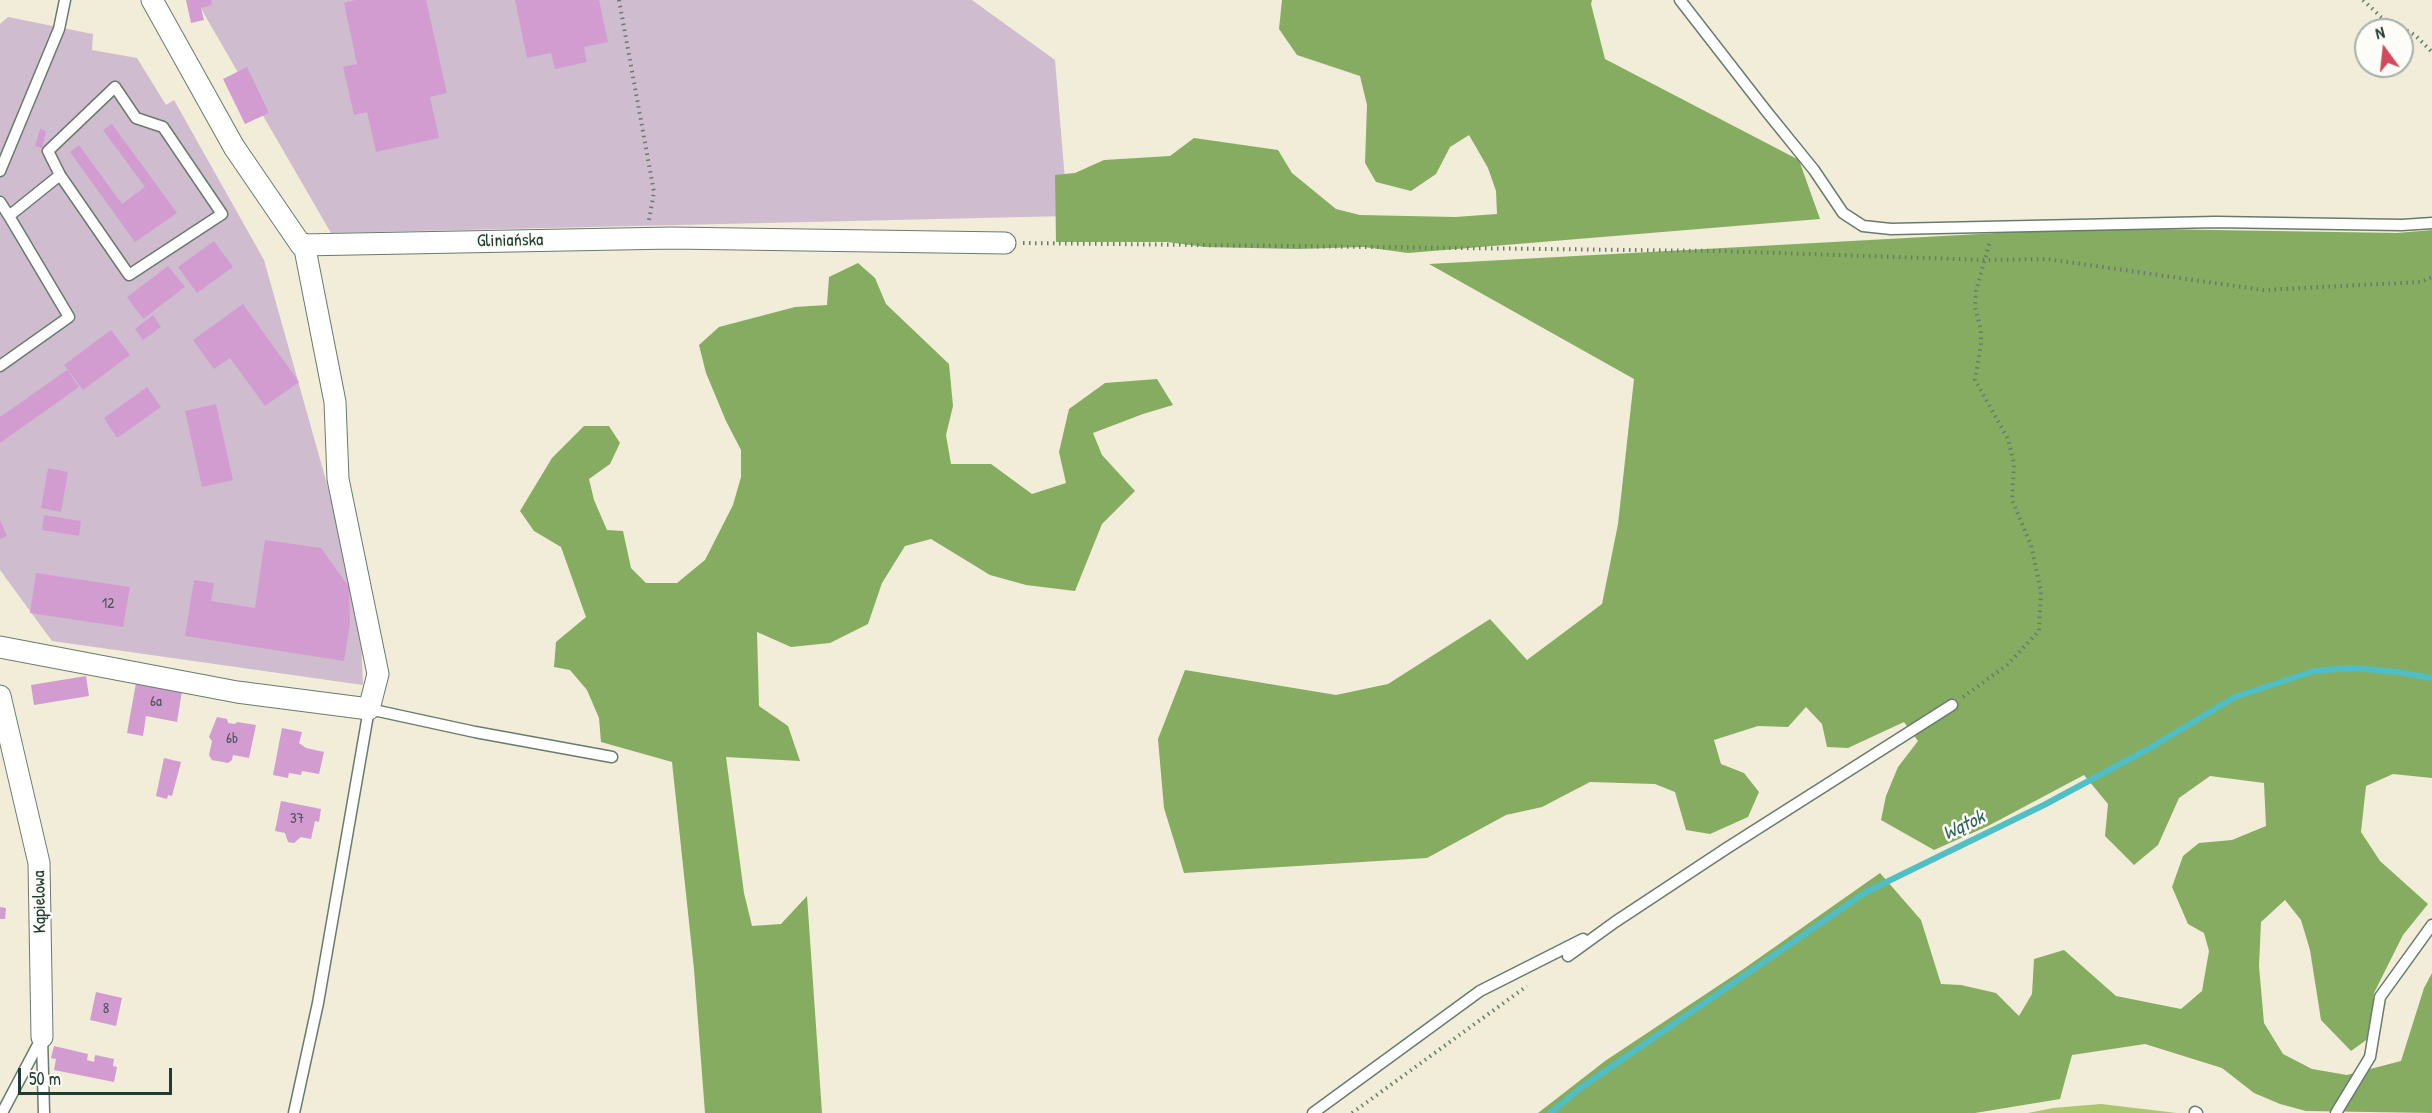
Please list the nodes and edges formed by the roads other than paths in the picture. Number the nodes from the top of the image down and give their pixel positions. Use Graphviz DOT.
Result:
graph roads {
  1 [pos="65,0"];
  2 [pos="152,0"];
  3 [pos="1680,0"];
  4 [pos="0,171"];
  5 [pos="60,175"];
  6 [pos="0,202"];
  7 [pos="9,216"];
  8 [pos="2432,223"];
  9 [pos="1005,243"];
  10 [pos="304,244"];
  11 [pos="0,366"];
  12 [pos="0,647"];
  13 [pos="0,696"];
  14 [pos="1952,705"];
  15 [pos="369,709"];
  16 [pos="612,757"];
  17 [pos="2432,925"];
  18 [pos="42,1037"];
  19 [pos="2,1113"];
  20 [pos="44,1113"];
  21 [pos="294,1113"];
  22 [pos="1313,1113"];
  23 [pos="2336,1113"];
  1 -- 4 [label="lane"];
  2 -- 10 [label="street"];
  3 -- 8 [label="lane"];
  5 -- 5 [label="lane"];
  5 -- 7 [label="lane"];
  6 -- 7 [label="lane"];
  7 -- 11 [label="lane"];
  9 -- 10 [label="street, Gliniańska"];
  10 -- 15 [label="street"];
  12 -- 15 [label="street"];
  13 -- 18 [label="street, Kąpielowa"];
  14 -- 22 [label="lane"];
  15 -- 16 [label="lane"];
  15 -- 21 [label="lane"];
  17 -- 23 [label="lane"];
  18 -- 19 [label="lane"];
  18 -- 20 [label="lane, Kąpielowa"];
}
